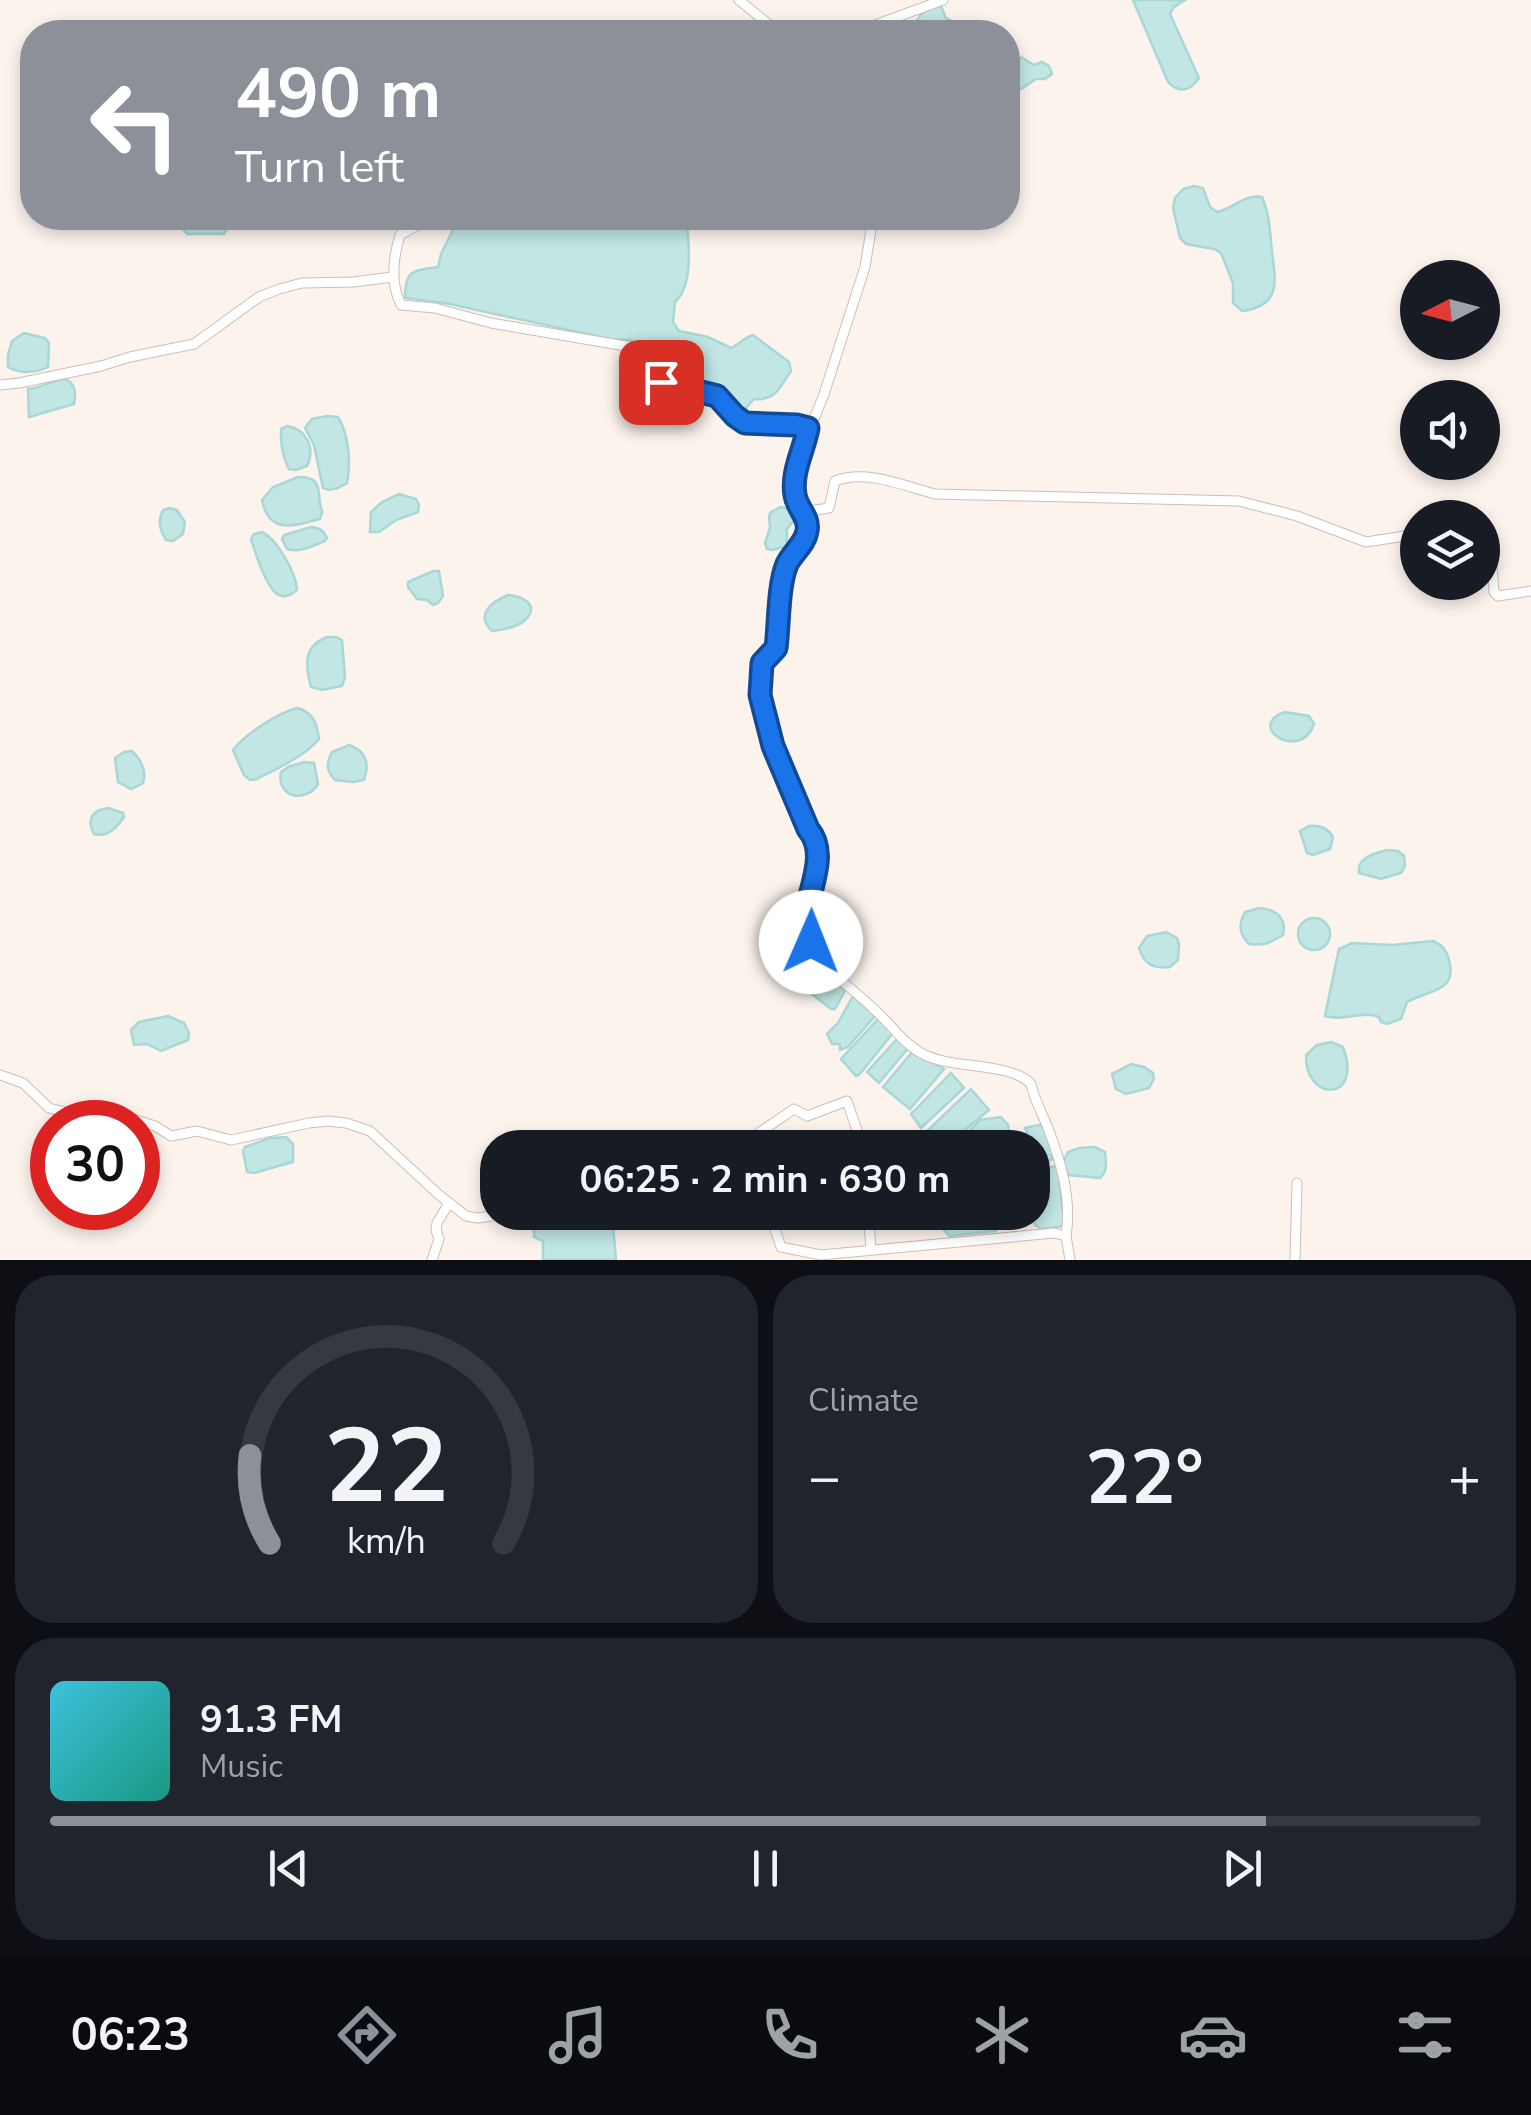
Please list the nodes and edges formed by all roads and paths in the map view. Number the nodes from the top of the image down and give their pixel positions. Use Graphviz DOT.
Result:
graph roads {
  1 [pos="739,0"];
  2 [pos="943,0"];
  3 [pos="763,20"];
  4 [pos="889,20"];
  5 [pos="409,230"];
  6 [pos="871,230"];
  7 [pos="392,278"];
  8 [pos="0,385"];
  9 [pos="808,428"];
  10 [pos="802,512"];
  11 [pos="1400,537"];
  12 [pos="1531,591"];
  13 [pos="1500,596"];
  14 [pos="0,1076"];
  15 [pos="764,1130"];
  16 [pos="857,1130"];
  17 [pos="1296,1182"];
  18 [pos="449,1203"];
  19 [pos="480,1217"];
  20 [pos="776,1230"];
  21 [pos="870,1230"];
  22 [pos="1066,1236"];
  23 [pos="872,1250"];
  24 [pos="432,1260"];
  25 [pos="1070,1260"];
  26 [pos="1295,1260"];
  1 -- 3 [label="street"];
  2 -- 4 [label="street"];
  5 -- 7 [label="street"];
  6 -- 9 [label="street"];
  7 -- 8 [label="street"];
  7 -- 9 [label="street"];
  9 -- 10 [label="street"];
  10 -- 11 [label="street"];
  10 -- 22 [label="street"];
  12 -- 13 [label="street"];
  14 -- 18 [label="street"];
  15 -- 16 [label="street"];
  17 -- 26 [label="street"];
  18 -- 19 [label="street"];
  18 -- 24 [label="street"];
  20 -- 23 [label="street"];
  21 -- 23 [label="street"];
  22 -- 23 [label="street"];
  22 -- 25 [label="street"];
}
